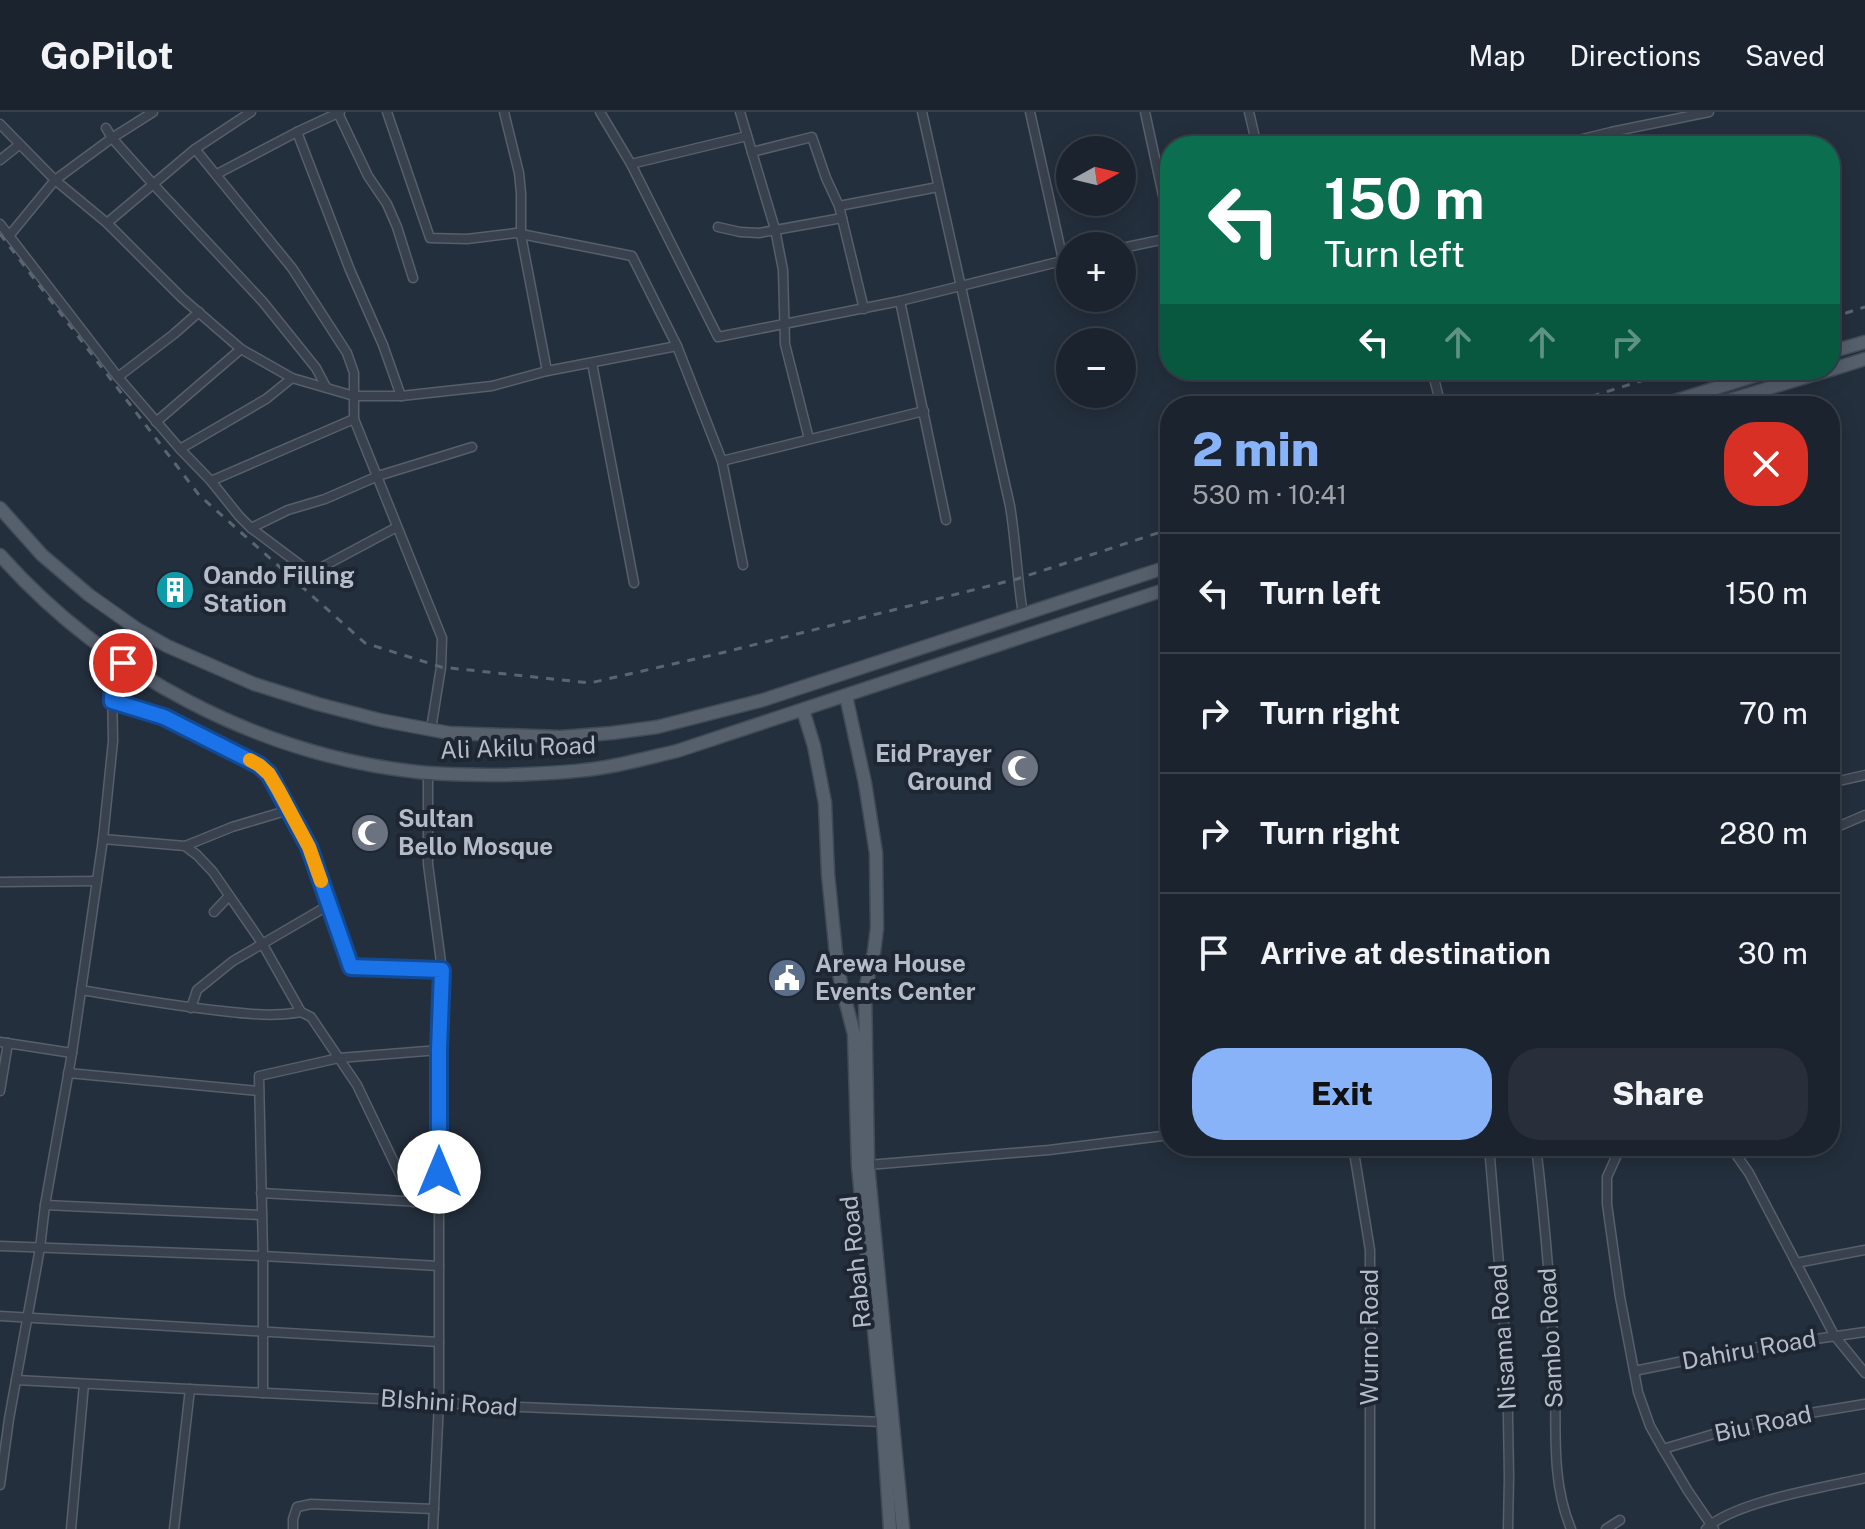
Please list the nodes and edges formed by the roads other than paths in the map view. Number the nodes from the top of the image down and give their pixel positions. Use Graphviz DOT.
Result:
graph roads {
  1 [pos="153,112"];
  2 [pos="251,112"];
  3 [pos="387,112"];
  4 [pos="504,112"];
  5 [pos="600,112"];
  6 [pos="740,112"];
  7 [pos="922,112"];
  8 [pos="1030,112"];
  9 [pos="1145,112"];
  10 [pos="1249,112"];
  11 [pos="1709,112"];
  12 [pos="339,113"];
  13 [pos="0,124"];
  14 [pos="106,128"];
  15 [pos="297,132"];
  16 [pos="747,136"];
  17 [pos="1255,136"];
  18 [pos="1595,136"];
  19 [pos="112,138"];
  20 [pos="19,145"];
  21 [pos="195,149"];
  22 [pos="752,152"];
  23 [pos="0,160"];
  24 [pos="631,164"];
  25 [pos="217,174"];
  26 [pos="55,180"];
  27 [pos="1160,182"];
  28 [pos="153,184"];
  29 [pos="938,187"];
  30 [pos="839,206"];
  31 [pos="842,218"];
  32 [pos="107,223"];
  33 [pos="0,224"];
  34 [pos="718,227"];
  35 [pos="775,229"];
  36 [pos="1059,232"];
  37 [pos="521,235"];
  38 [pos="9,236"];
  39 [pos="1160,240"];
  40 [pos="1136,245"];
  41 [pos="1056,263"];
  42 [pos="413,278"];
  43 [pos="960,287"];
  44 [pos="900,301"];
  45 [pos="864,309"];
  46 [pos="199,312"];
  47 [pos="783,323"];
  48 [pos="1865,342"];
  49 [pos="677,346"];
  50 [pos="241,349"];
  51 [pos="1840,349"];
  52 [pos="1865,359"];
  53 [pos="592,363"];
  54 [pos="1840,367"];
  55 [pos="547,371"];
  56 [pos="118,377"];
  57 [pos="292,378"];
  58 [pos="1747,380"];
  59 [pos="1796,380"];
  60 [pos="326,387"];
  61 [pos="354,396"];
  62 [pos="401,396"];
  63 [pos="1705,396"];
  64 [pos="1743,396"];
  65 [pos="924,411"];
  66 [pos="354,419"];
  67 [pos="156,422"];
  68 [pos="809,439"];
  69 [pos="472,447"];
  70 [pos="180,449"];
  71 [pos="722,461"];
  72 [pos="378,476"];
  73 [pos="211,481"];
  74 [pos="0,508"];
  75 [pos="946,520"];
  76 [pos="397,527"];
  77 [pos="251,528"];
  78 [pos="0,555"];
  79 [pos="743,565"];
  80 [pos="1160,569"];
  81 [pos="634,583"];
  82 [pos="1160,591"];
  83 [pos="1023,614"];
  84 [pos="123,663"];
  85 [pos="846,696"];
  86 [pos="112,701"];
  87 [pos="803,710"];
  88 [pos="431,729"];
  89 [pos="428,773"];
  90 [pos="1865,775"];
  91 [pos="1840,781"];
  92 [pos="289,810"];
  93 [pos="1865,815"];
  94 [pos="1840,826"];
  95 [pos="103,839"];
  96 [pos="185,846"];
  97 [pos="97,881"];
  98 [pos="0,882"];
  99 [pos="229,896"];
  100 [pos="329,905"];
  101 [pos="214,912"];
  102 [pos="262,943"];
  103 [pos="442,970"];
  104 [pos="81,990"];
  105 [pos="191,1008"];
  106 [pos="301,1012"];
  107 [pos="4,1043"];
  108 [pos="439,1050"];
  109 [pos="72,1053"];
  110 [pos="339,1058"];
  111 [pos="68,1073"];
  112 [pos="0,1091"];
  113 [pos="259,1091"];
  114 [pos="1160,1136"];
  115 [pos="1355,1156"];
  116 [pos="1490,1156"];
  117 [pos="1537,1156"];
  118 [pos="1616,1156"];
  119 [pos="1737,1156"];
  120 [pos="868,1165"];
  121 [pos="261,1193"];
  122 [pos="413,1202"];
  123 [pos="439,1203"];
  124 [pos="45,1205"];
  125 [pos="262,1215"];
  126 [pos="0,1246"];
  127 [pos="40,1248"];
  128 [pos="1865,1250"];
  129 [pos="263,1256"];
  130 [pos="1796,1263"];
  131 [pos="439,1266"];
  132 [pos="0,1316"];
  133 [pos="28,1318"];
  134 [pos="262,1330"];
  135 [pos="1865,1332"];
  136 [pos="1834,1335"];
  137 [pos="439,1342"];
  138 [pos="1634,1371"];
  139 [pos="1865,1373"];
  140 [pos="16,1380"];
  141 [pos="84,1384"];
  142 [pos="190,1389"];
  143 [pos="263,1393"];
  144 [pos="439,1402"];
  145 [pos="1865,1404"];
  146 [pos="4,1419"];
  147 [pos="883,1422"];
  148 [pos="1663,1449"];
  149 [pos="1865,1478"];
  150 [pos="0,1485"];
  151 [pos="434,1509"];
  152 [pos="1620,1520"];
  153 [pos="1710,1527"];
  154 [pos="71,1529"];
  155 [pos="174,1529"];
  156 [pos="293,1529"];
  157 [pos="433,1529"];
  158 [pos="890,1529"];
  159 [pos="903,1529"];
  160 [pos="1370,1529"];
  161 [pos="1508,1529"];
  162 [pos="1571,1529"];
  163 [pos="1606,1529"];
  1 -- 19 [label="street"];
  2 -- 21 [label="street"];
  3 -- 37 [label="street"];
  4 -- 37 [label="street"];
  5 -- 24 [label="street"];
  6 -- 16 [label="street"];
  7 -- 29 [label="street"];
  8 -- 36 [label="street"];
  9 -- 27 [label="street"];
  10 -- 17 [label="street"];
  11 -- 18 [label="street"];
  12 -- 15 [label="street"];
  12 -- 42 [label="street"];
  13 -- 20 [label="street"];
  14 -- 19 [label="street"];
  15 -- 25 [label="street"];
  15 -- 62 [label="street"];
  16 -- 22 [label="street"];
  16 -- 24 [label="street"];
  19 -- 26 [label="street"];
  19 -- 28 [label="street"];
  20 -- 23 [label="street"];
  20 -- 26 [label="street"];
  21 -- 25 [label="street"];
  21 -- 28 [label="street"];
  22 -- 30 [label="street"];
  22 -- 35 [label="street"];
  24 -- 47 [label="street"];
  25 -- 61 [label="street"];
  26 -- 32 [label="street"];
  26 -- 38 [label="street"];
  28 -- 32 [label="street"];
  28 -- 60 [label="street"];
  29 -- 30 [label="street"];
  29 -- 43 [label="street"];
  30 -- 31 [label="street"];
  31 -- 35 [label="street"];
  31 -- 45 [label="street"];
  32 -- 46 [label="street"];
  33 -- 38 [label="street"];
  34 -- 35 [label="street"];
  35 -- 47 [label="street"];
  37 -- 49 [label="street"];
  37 -- 55 [label="street"];
  38 -- 56 [label="street"];
  39 -- 40 [label="street"];
  41 -- 43 [label="street"];
  43 -- 44 [label="street"];
  43 -- 83 [label="street"];
  44 -- 45 [label="street"];
  44 -- 65 [label="street"];
  45 -- 47 [label="street"];
  46 -- 50 [label="street"];
  46 -- 56 [label="street"];
  47 -- 68 [label="street"];
  48 -- 51 [label="main road"];
  49 -- 53 [label="street"];
  49 -- 71 [label="street"];
  50 -- 57 [label="street"];
  50 -- 67 [label="street"];
  52 -- 54 [label="main road"];
  53 -- 55 [label="street"];
  53 -- 81 [label="street"];
  55 -- 62 [label="street"];
  56 -- 67 [label="street"];
  57 -- 60 [label="street"];
  57 -- 70 [label="street"];
  58 -- 63 [label="main road"];
  59 -- 64 [label="main road"];
  60 -- 61 [label="street"];
  61 -- 62 [label="street"];
  61 -- 66 [label="street"];
  65 -- 68 [label="street"];
  65 -- 75 [label="street"];
  66 -- 72 [label="street"];
  66 -- 73 [label="street"];
  67 -- 70 [label="street"];
  68 -- 71 [label="street"];
  69 -- 72 [label="street"];
  70 -- 73 [label="street"];
  71 -- 79 [label="street"];
  72 -- 76 [label="street"];
  72 -- 77 [label="street"];
  73 -- 77 [label="street"];
  74 -- 88 [label="main road, Ali Akilu Road"];
  76 -- 77 [label="street"];
  76 -- 88 [label="street"];
  78 -- 84 [label="main road, Ali Akilu Road"];
  80 -- 83 [label="main road, Ali Akilu Road"];
  82 -- 85 [label="main road, Ali Akilu Road"];
  83 -- 88 [label="main road, Ali Akilu Road"];
  84 -- 86 [label="street"];
  84 -- 89 [label="main road, Ali Akilu Road"];
  85 -- 87 [label="main road, Ali Akilu Road"];
  85 -- 120 [label="main road, Rabah Road"];
  86 -- 92 [label="street"];
  86 -- 95 [label="street"];
  87 -- 89 [label="main road, Ali Akilu Road"];
  87 -- 147 [label="main road, Rabah Road"];
  89 -- 103 [label="street"];
  90 -- 91 [label="street"];
  92 -- 96 [label="street"];
  92 -- 100 [label="street"];
  93 -- 94 [label="street"];
  95 -- 96 [label="street"];
  95 -- 97 [label="street"];
  96 -- 99 [label="street"];
  97 -- 98 [label="street"];
  97 -- 104 [label="street"];
  99 -- 101 [label="street"];
  99 -- 102 [label="street"];
  100 -- 102 [label="street"];
  100 -- 103 [label="street"];
  102 -- 105 [label="street"];
  102 -- 106 [label="street"];
  103 -- 108 [label="street"];
  104 -- 105 [label="street"];
  104 -- 109 [label="street"];
  105 -- 106 [label="street"];
  106 -- 110 [label="street"];
  107 -- 109 [label="street"];
  107 -- 112 [label="street"];
  108 -- 110 [label="street"];
  108 -- 123 [label="street"];
  109 -- 111 [label="street"];
  110 -- 113 [label="street"];
  110 -- 122 [label="street"];
  111 -- 113 [label="street"];
  111 -- 124 [label="street"];
  113 -- 121 [label="street"];
  114 -- 120 [label="street"];
  115 -- 160 [label="street, Wurno Road"];
  116 -- 161 [label="street, Nisama Road"];
  117 -- 162 [label="street, Sambo Road"];
  118 -- 138 [label="street"];
  119 -- 130 [label="street"];
  120 -- 159 [label="main road, Rabah Road"];
  121 -- 122 [label="street"];
  121 -- 125 [label="street"];
  122 -- 123 [label="street"];
  123 -- 131 [label="street"];
  124 -- 125 [label="street"];
  124 -- 127 [label="street"];
  125 -- 129 [label="street"];
  126 -- 127 [label="street"];
  127 -- 129 [label="street"];
  127 -- 133 [label="street"];
  128 -- 130 [label="street"];
  129 -- 131 [label="street"];
  129 -- 134 [label="street"];
  130 -- 136 [label="street"];
  131 -- 137 [label="street"];
  132 -- 133 [label="street"];
  133 -- 134 [label="street"];
  133 -- 140 [label="street"];
  134 -- 137 [label="street"];
  134 -- 143 [label="street"];
  135 -- 136 [label="street, Dahiru Road"];
  136 -- 138 [label="street, Dahiru Road"];
  136 -- 139 [label="street"];
  137 -- 144 [label="street"];
  138 -- 148 [label="street"];
  140 -- 141 [label="street, BIshini Road"];
  140 -- 146 [label="street"];
  141 -- 142 [label="street, BIshini Road"];
  141 -- 154 [label="street"];
  142 -- 143 [label="street, BIshini Road"];
  142 -- 155 [label="street"];
  143 -- 144 [label="street, BIshini Road"];
  144 -- 147 [label="street, BIshini Road"];
  144 -- 151 [label="street"];
  145 -- 148 [label="street, Biu Road"];
  146 -- 150 [label="street"];
  147 -- 158 [label="main road, Rabah Road"];
  148 -- 153 [label="street"];
  149 -- 153 [label="street"];
  151 -- 156 [label="street"];
  151 -- 157 [label="street"];
  152 -- 163 [label="street"];
}
